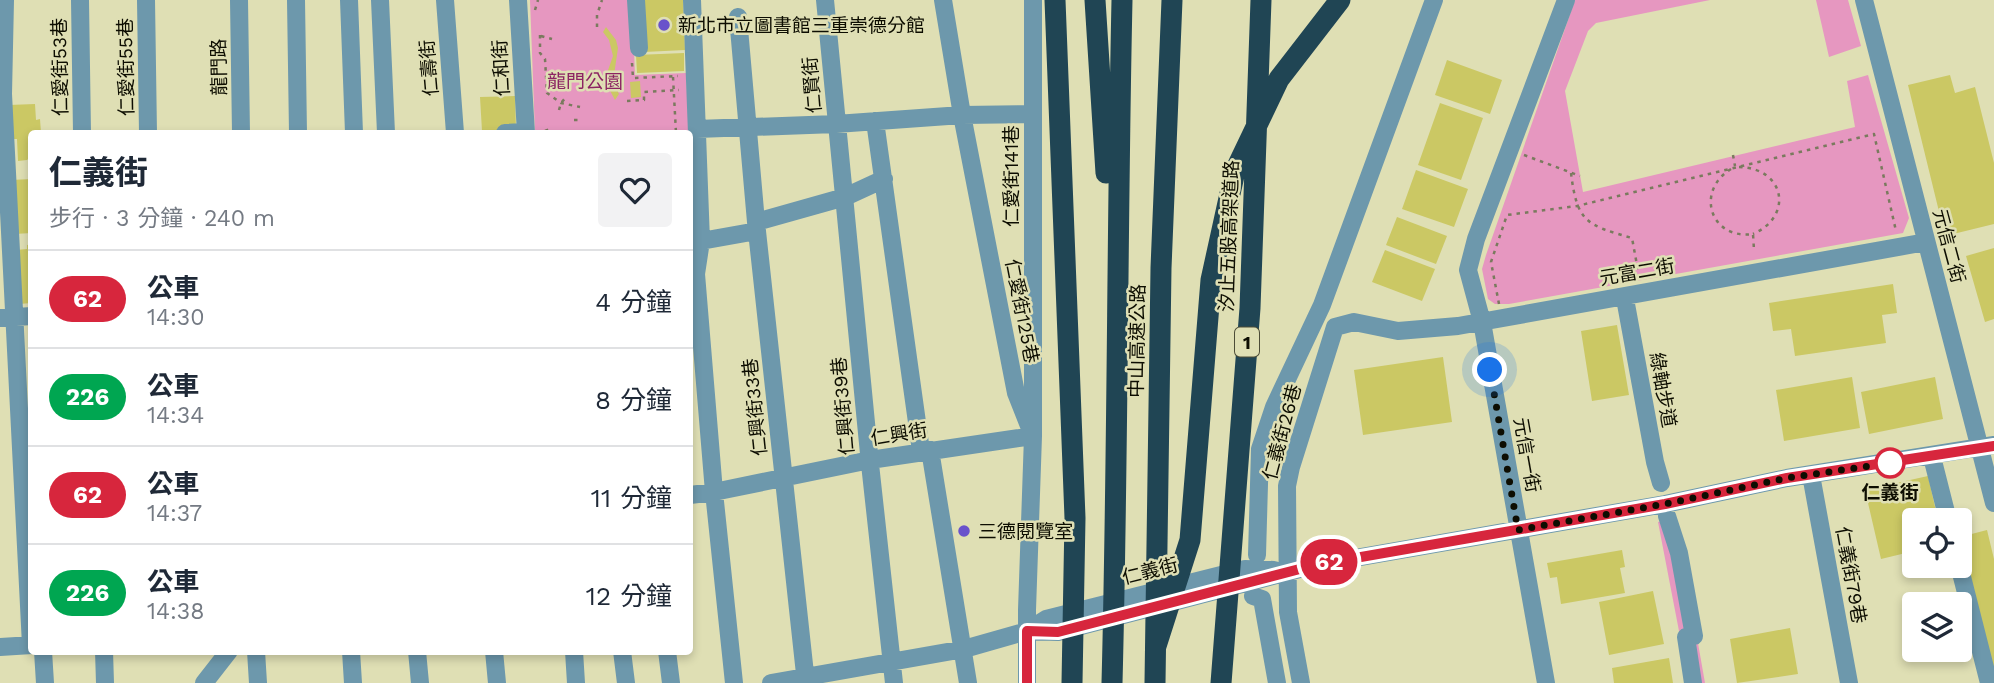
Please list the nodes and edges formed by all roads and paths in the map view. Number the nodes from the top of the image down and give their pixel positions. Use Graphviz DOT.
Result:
graph roads {
  1 [pos="5,0"];
  2 [pos="80,0"];
  3 [pos="146,0"];
  4 [pos="239,0"];
  5 [pos="296,0"];
  6 [pos="349,0"];
  7 [pos="380,0"];
  8 [pos="445,0"];
  9 [pos="518,0"];
  10 [pos="538,0"];
  11 [pos="602,0"];
  12 [pos="636,0"];
  13 [pos="692,0"];
  14 [pos="825,0"];
  15 [pos="943,0"];
  16 [pos="1033,0"];
  17 [pos="1055,0"];
  18 [pos="1095,0"];
  19 [pos="1122,0"];
  20 [pos="1172,0"];
  21 [pos="1261,0"];
  22 [pos="1340,0"];
  23 [pos="1434,0"];
  24 [pos="1566,0"];
  25 [pos="1864,0"];
  26 [pos="738,17"];
  27 [pos="535,19"];
  28 [pos="597,27"];
  29 [pos="535,28"];
  30 [pos="540,35"];
  31 [pos="552,39"];
  32 [pos="639,48"];
  33 [pos="673,76"];
  34 [pos="696,89"];
  35 [pos="674,90"];
  36 [pos="567,96"];
  37 [pos="627,101"];
  38 [pos="561,103"];
  39 [pos="580,107"];
  40 [pos="559,110"];
  41 [pos="1031,114"];
  42 [pos="962,115"];
  43 [pos="574,120"];
  44 [pos="582,120"];
  45 [pos="875,121"];
  46 [pos="836,124"];
  47 [pos="748,127"];
  48 [pos="82,130"];
  49 [pos="148,130"];
  50 [pos="241,130"];
  51 [pos="298,130"];
  52 [pos="354,130"];
  53 [pos="386,130"];
  54 [pos="455,130"];
  55 [pos="526,130"];
  56 [pos="676,130"];
  57 [pos="697,130"];
  58 [pos="1518,152"];
  59 [pos="1733,155"];
  60 [pos="694,160"];
  61 [pos="1735,166"];
  62 [pos="1571,173"];
  63 [pos="1580,176"];
  64 [pos="884,178"];
  65 [pos="845,197"];
  66 [pos="1577,206"];
  67 [pos="695,223"];
  68 [pos="757,227"];
  69 [pos="1753,234"];
  70 [pos="1898,238"];
  71 [pos="701,241"];
  72 [pos="1926,242"];
  73 [pos="1754,250"];
  74 [pos="693,274"];
  75 [pos="1641,284"];
  76 [pos="1626,304"];
  77 [pos="1500,307"];
  78 [pos="16,317"];
  79 [pos="1354,322"];
  80 [pos="1482,322"];
  81 [pos="1116,347"];
  82 [pos="1033,436"];
  83 [pos="1987,447"];
  84 [pos="926,451"];
  85 [pos="1932,457"];
  86 [pos="870,460"];
  87 [pos="1811,475"];
  88 [pos="783,478"];
  89 [pos="1661,483"];
  90 [pos="714,492"];
  91 [pos="693,495"];
  92 [pos="1994,503"];
  93 [pos="1945,508"];
  94 [pos="1667,516"];
  95 [pos="1518,530"];
  96 [pos="1257,555"];
  97 [pos="1287,570"];
  98 [pos="1962,578"];
  99 [pos="28,579"];
  100 [pos="1253,596"];
  101 [pos="1027,631"];
  102 [pos="1157,640"];
  103 [pos="28,645"];
  104 [pos="0,647"];
  105 [pos="964,649"];
  106 [pos="43,655"];
  107 [pos="104,655"];
  108 [pos="226,655"];
  109 [pos="256,655"];
  110 [pos="351,655"];
  111 [pos="417,655"];
  112 [pos="494,655"];
  113 [pos="574,655"];
  114 [pos="622,655"];
  115 [pos="668,655"];
  116 [pos="892,662"];
  117 [pos="806,679"];
  118 [pos="45,683"];
  119 [pos="105,683"];
  120 [pos="205,683"];
  121 [pos="258,683"];
  122 [pos="353,683"];
  123 [pos="419,683"];
  124 [pos="497,683"];
  125 [pos="576,683"];
  126 [pos="626,683"];
  127 [pos="671,683"];
  128 [pos="734,683"];
  129 [pos="771,683"];
  130 [pos="894,683"];
  131 [pos="968,683"];
  132 [pos="1027,683"];
  133 [pos="1072,683"];
  134 [pos="1112,683"];
  135 [pos="1155,683"];
  136 [pos="1222,683"];
  137 [pos="1277,683"];
  138 [pos="1301,683"];
  139 [pos="1546,683"];
  140 [pos="1693,683"];
  141 [pos="1849,683"];
  142 [pos="1989,683"];
  1 -- 78 [label="street"];
  2 -- 48 [label="street, 仁愛街53巷"];
  3 -- 49 [label="street, 仁愛街55巷"];
  4 -- 50 [label="street, 龍門路"];
  5 -- 51 [label="street"];
  6 -- 52 [label="street"];
  7 -- 53 [label="street"];
  8 -- 54 [label="street, 仁壽街"];
  9 -- 55 [label="street, 仁和街"];
  10 -- 27 [label="path"];
  11 -- 28 [label="path"];
  12 -- 32 [label="street"];
  13 -- 34 [label="street"];
  14 -- 46 [label="street, 仁賢街"];
  15 -- 42 [label="street, 仁愛街125巷"];
  16 -- 41 [label="street, 仁愛街141巷"];
  17 -- 133 [label="highway"];
  18 -- 81 [label="highway"];
  19 -- 81 [label="highway, 中山高速公路"];
  20 -- 102 [label="highway, 中山高速公路"];
  21 -- 136 [label="highway, 汐止五股高架道路 / 1"];
  22 -- 102 [label="highway"];
  23 -- 96 [label="street"];
  24 -- 80 [label="street, 元信一街"];
  25 -- 72 [label="street, 元信二街"];
  26 -- 47 [label="street, 仁興街33巷"];
  29 -- 30 [label="path"];
  30 -- 31 [label="path"];
  30 -- 38 [label="path"];
  33 -- 35 [label="path"];
  34 -- 35 [label="path"];
  34 -- 57 [label="street"];
  35 -- 37 [label="path"];
  35 -- 56 [label="path"];
  36 -- 38 [label="path"];
  38 -- 39 [label="path"];
  38 -- 40 [label="path"];
  41 -- 42 [label="street"];
  41 -- 82 [label="street, 仁愛街141巷"];
  42 -- 45 [label="street"];
  42 -- 82 [label="street, 仁愛街125巷"];
  43 -- 44 [label="path"];
  45 -- 46 [label="street"];
  45 -- 64 [label="street"];
  46 -- 47 [label="street"];
  46 -- 65 [label="street, 仁興街39巷"];
  47 -- 57 [label="street"];
  47 -- 68 [label="street, 仁興街33巷"];
  57 -- 60 [label="street"];
  58 -- 62 [label="path"];
  59 -- 61 [label="path"];
  60 -- 67 [label="street"];
  61 -- 66 [label="path"];
  61 -- 69 [label="path"];
  61 -- 69 [label="path"];
  61 -- 70 [label="path"];
  62 -- 63 [label="path"];
  62 -- 66 [label="path"];
  64 -- 65 [label="street"];
  64 -- 84 [label="street"];
  65 -- 68 [label="street"];
  65 -- 86 [label="street, 仁興街39巷"];
  66 -- 75 [label="path"];
  66 -- 77 [label="path"];
  67 -- 71 [label="street"];
  68 -- 71 [label="street"];
  68 -- 88 [label="street, 仁興街33巷"];
  69 -- 73 [label="path"];
  71 -- 74 [label="street"];
  72 -- 80 [label="street, 元富二街"];
  72 -- 83 [label="street, 元信二街"];
  74 -- 90 [label="street"];
  76 -- 89 [label="street, 綠軸步道"];
  78 -- 99 [label="street"];
  79 -- 80 [label="street, 元富二街"];
  79 -- 97 [label="street, 仁義街26巷"];
  80 -- 95 [label="street, 元信一街"];
  81 -- 134 [label="highway, 中山高速公路"];
  82 -- 84 [label="street, 仁興街"];
  82 -- 101 [label="street, 仁愛街125巷"];
  83 -- 85 [label="street, 仁義街"];
  83 -- 92 [label="street, 元信二街"];
  84 -- 86 [label="street, 仁興街"];
  84 -- 105 [label="street"];
  85 -- 87 [label="street, 仁義街"];
  85 -- 93 [label="street"];
  86 -- 88 [label="street, 仁興街"];
  86 -- 116 [label="street, 仁興街39巷"];
  87 -- 95 [label="street, 仁義街"];
  87 -- 141 [label="street, 仁義街79巷"];
  88 -- 90 [label="street, 仁興街"];
  88 -- 117 [label="street, 仁興街33巷"];
  90 -- 91 [label="street, 仁興街"];
  90 -- 128 [label="street"];
  94 -- 140 [label="street"];
  95 -- 97 [label="street, 仁義街"];
  95 -- 139 [label="street, 元信一街"];
  97 -- 101 [label="street, 仁義街"];
  97 -- 138 [label="street"];
  98 -- 142 [label="street"];
  100 -- 137 [label="street"];
  101 -- 105 [label="street, 仁義街"];
  101 -- 132 [label="street, 仁愛街125巷"];
  102 -- 135 [label="highway, 中山高速公路"];
  103 -- 104 [label="street"];
  105 -- 116 [label="street, 仁義街"];
  105 -- 131 [label="street"];
  106 -- 118 [label="street"];
  107 -- 119 [label="street"];
  108 -- 120 [label="street"];
  109 -- 121 [label="street"];
  110 -- 122 [label="street"];
  111 -- 123 [label="street"];
  112 -- 124 [label="street"];
  113 -- 125 [label="street"];
  114 -- 126 [label="street"];
  115 -- 127 [label="street"];
  116 -- 117 [label="street, 仁義街"];
  116 -- 130 [label="street, 仁興街39巷"];
  117 -- 129 [label="street, 仁義街"];
}
